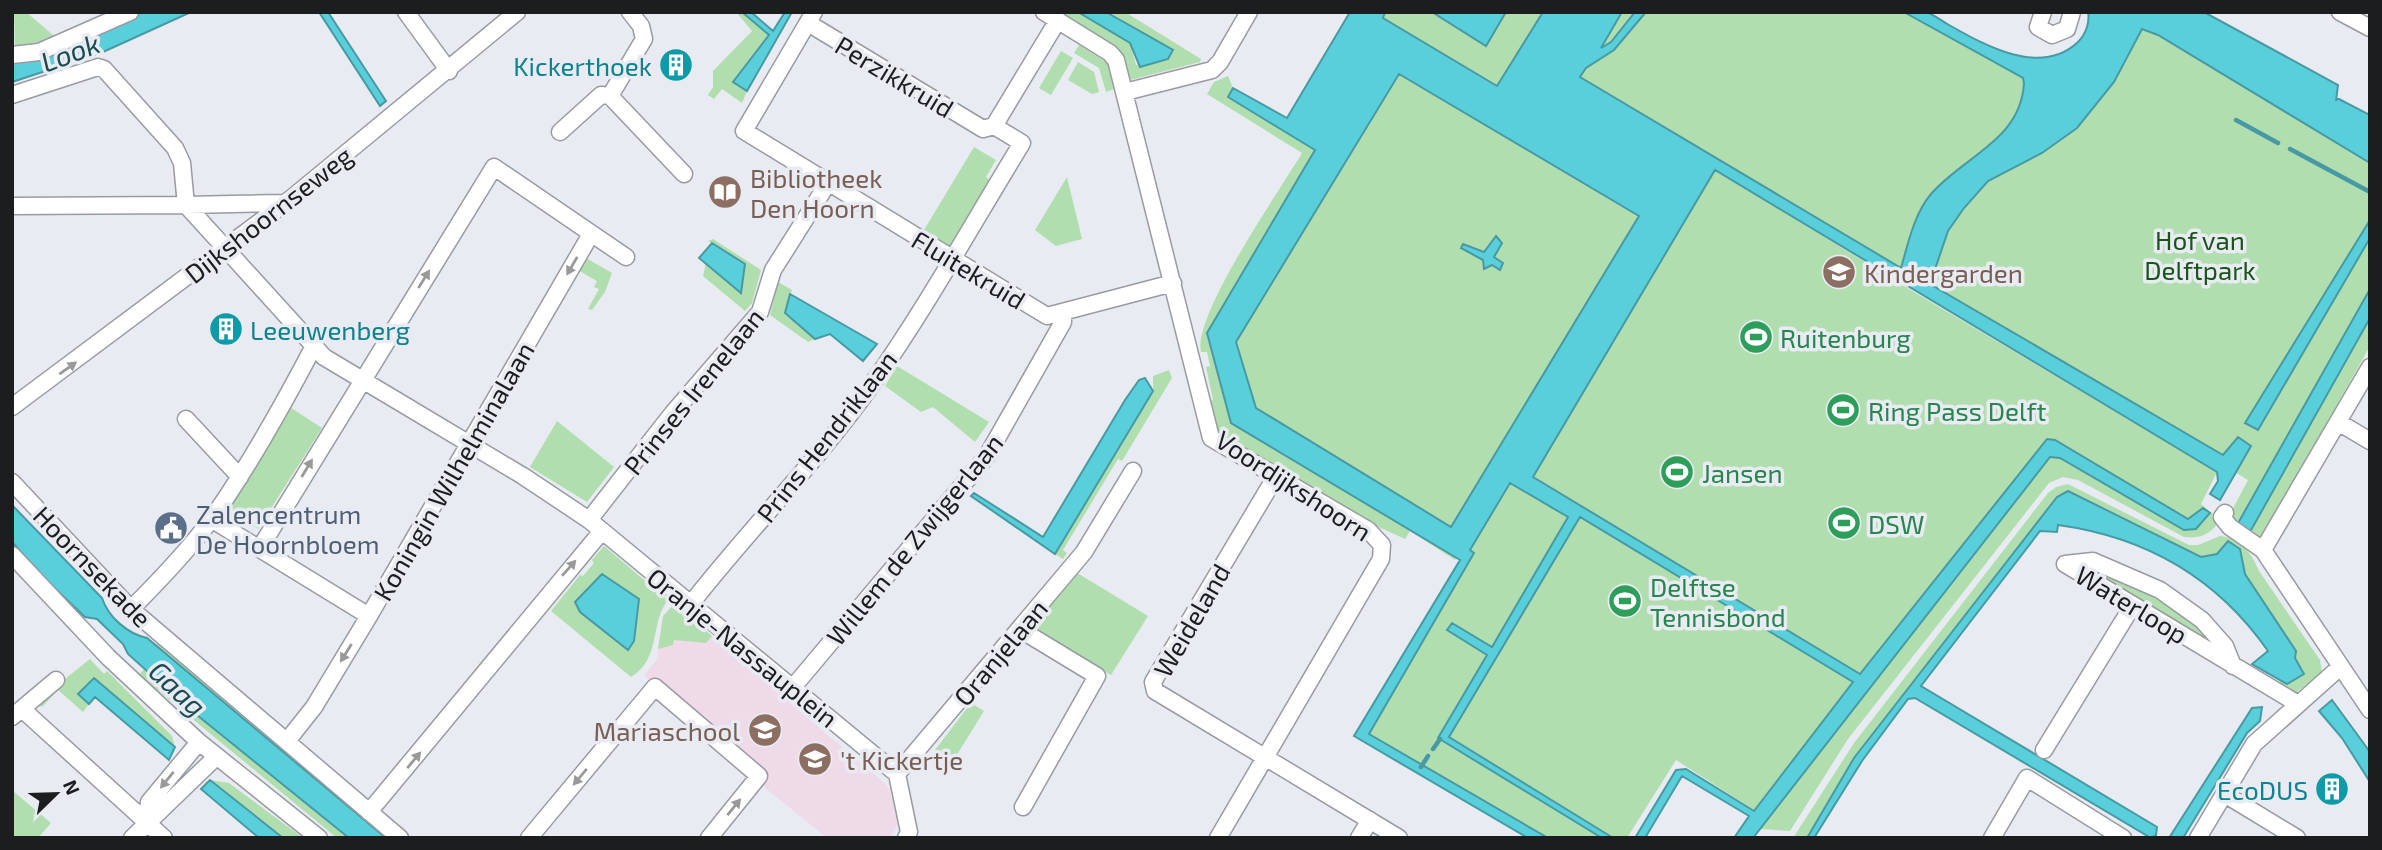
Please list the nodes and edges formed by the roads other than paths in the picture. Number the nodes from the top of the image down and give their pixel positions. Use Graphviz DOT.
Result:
graph roads {
  1 [pos="130,12"];
  2 [pos="406,12"];
  3 [pos="517,12"];
  4 [pos="630,12"];
  5 [pos="1249,12"];
  6 [pos="2043,12"];
  7 [pos="2072,12"];
  8 [pos="2340,12"];
  9 [pos="1051,16"];
  10 [pos="811,18"];
  11 [pos="2370,28"];
  12 [pos="12,55"];
  13 [pos="449,71"];
  14 [pos="1125,92"];
  15 [pos="12,95"];
  16 [pos="610,96"];
  17 [pos="988,127"];
  18 [pos="560,132"];
  19 [pos="684,174"];
  20 [pos="828,183"];
  21 [pos="283,203"];
  22 [pos="186,205"];
  23 [pos="12,206"];
  24 [pos="590,234"];
  25 [pos="222,247"];
  26 [pos="626,257"];
  27 [pos="951,259"];
  28 [pos="1173,283"];
  29 [pos="1063,313"];
  30 [pos="314,346"];
  31 [pos="2370,367"];
  32 [pos="361,379"];
  33 [pos="12,407"];
  34 [pos="186,419"];
  35 [pos="2338,422"];
  36 [pos="2370,441"];
  37 [pos="468,444"];
  38 [pos="1133,471"];
  39 [pos="1276,476"];
  40 [pos="240,477"];
  41 [pos="12,482"];
  42 [pos="2225,513"];
  43 [pos="211,519"];
  44 [pos="595,525"];
  45 [pos="260,548"];
  46 [pos="2263,550"];
  47 [pos="12,555"];
  48 [pos="691,605"];
  49 [pos="2133,605"];
  50 [pos="131,609"];
  51 [pos="369,616"];
  52 [pos="1021,630"];
  53 [pos="2233,666"];
  54 [pos="2339,668"];
  55 [pos="56,680"];
  56 [pos="794,687"];
  57 [pos="2298,704"];
  58 [pos="2370,710"];
  59 [pos="17,713"];
  60 [pos="287,741"];
  61 [pos="199,742"];
  62 [pos="2044,750"];
  63 [pos="216,757"];
  64 [pos="1265,758"];
  65 [pos="897,774"];
  66 [pos="2226,795"];
  67 [pos="1023,807"];
  68 [pos="369,812"];
  69 [pos="1370,820"];
  70 [pos="146,822"];
  71 [pos="132,838"];
  72 [pos="164,838"];
  73 [pos="319,838"];
  74 [pos="400,838"];
  75 [pos="529,838"];
  76 [pos="709,838"];
  77 [pos="906,838"];
  78 [pos="1218,838"];
  79 [pos="1359,838"];
  80 [pos="1399,838"];
  81 [pos="1992,838"];
  82 [pos="2123,838"];
  83 [pos="2198,838"];
  84 [pos="2297,838"];
  1 -- 12 [label="street"];
  2 -- 13 [label="street"];
  3 -- 13 [label="street, Dijkshoornseweg"];
  4 -- 16 [label="street"];
  5 -- 14 [label="street"];
  6 -- 7 [label="street"];
  8 -- 11 [label="street"];
  9 -- 14 [label="street, Voordijkshoorn"];
  9 -- 17 [label="street"];
  10 -- 17 [label="street, Perzikkruid"];
  10 -- 20 [label="street, Fluitekruid"];
  13 -- 21 [label="street, Dijkshoornseweg"];
  14 -- 28 [label="street, Voordijkshoorn"];
  15 -- 22 [label="street"];
  16 -- 18 [label="street"];
  16 -- 19 [label="street"];
  17 -- 27 [label="street, Perzikkruid"];
  20 -- 27 [label="street, Fluitekruid"];
  20 -- 44 [label="street, Prinses Irenelaan"];
  21 -- 22 [label="street"];
  21 -- 25 [label="street, Dijkshoornseweg"];
  22 -- 23 [label="street"];
  22 -- 25 [label="street, Oranje-Nassauplein"];
  24 -- 26 [label="street"];
  32 -- 24 [label="street, one-way"];
  24 -- 37 [label="street, Koningin Wilhelminalaan, one-way"];
  25 -- 30 [label="street, Oranje-Nassauplein"];
  33 -- 25 [label="street, Dijkshoornseweg, one-way"];
  27 -- 29 [label="street, Fluitekruid"];
  27 -- 48 [label="street, Prins Hendriklaan"];
  28 -- 29 [label="street, Fluitekruid"];
  28 -- 39 [label="street, Voordijkshoorn"];
  29 -- 56 [label="street, Willem de Zwijgerlaan"];
  30 -- 32 [label="street, Oranje-Nassauplein"];
  30 -- 40 [label="street"];
  31 -- 35 [label="street"];
  32 -- 37 [label="street, Oranje-Nassauplein"];
  45 -- 32 [label="street, one-way"];
  34 -- 40 [label="street"];
  35 -- 36 [label="street"];
  35 -- 46 [label="street"];
  37 -- 44 [label="street, Oranje-Nassauplein"];
  37 -- 51 [label="street, Koningin Wilhelminalaan"];
  38 -- 52 [label="street, Oranjelaan"];
  39 -- 64 [label="street, Voordijkshoorn"];
  39 -- 64 [label="street, Weideland"];
  40 -- 43 [label="street"];
  41 -- 50 [label="street, Hoornsekade"];
  42 -- 46 [label="street"];
  43 -- 45 [label="street"];
  43 -- 50 [label="street"];
  44 -- 48 [label="street, Oranje-Nassauplein"];
  68 -- 44 [label="street, Prinses Irenelaan, one-way"];
  45 -- 51 [label="street"];
  46 -- 54 [label="street"];
  47 -- 61 [label="street"];
  48 -- 56 [label="street, Oranje-Nassauplein"];
  49 -- 53 [label="street, Waterloop"];
  49 -- 53 [label="street, Waterloop"];
  49 -- 62 [label="street"];
  50 -- 60 [label="street, Hoornsekade"];
  51 -- 60 [label="street, Koningin Wilhelminalaan, one-way"];
  52 -- 65 [label="street, Oranjelaan"];
  52 -- 67 [label="street"];
  53 -- 57 [label="street, Waterloop"];
  54 -- 57 [label="street"];
  54 -- 58 [label="street"];
  55 -- 59 [label="street"];
  56 -- 65 [label="street, Oranje-Nassauplein"];
  57 -- 66 [label="street"];
  59 -- 70 [label="street"];
  60 -- 68 [label="street, Hoornsekade"];
  61 -- 63 [label="street"];
  61 -- 70 [label="street, one-way"];
  63 -- 70 [label="street"];
  63 -- 73 [label="street"];
  64 -- 69 [label="street, Weideland"];
  64 -- 78 [label="street, Voordijkshoorn"];
  65 -- 77 [label="street"];
  66 -- 83 [label="street"];
  66 -- 84 [label="street"];
  68 -- 74 [label="street, Hoornsekade"];
  69 -- 79 [label="street"];
  69 -- 80 [label="street, Weideland"];
  70 -- 71 [label="street"];
  70 -- 72 [label="street"];
  76 -- 75 [label="street, one-way"];
  81 -- 82 [label="street"];
}
